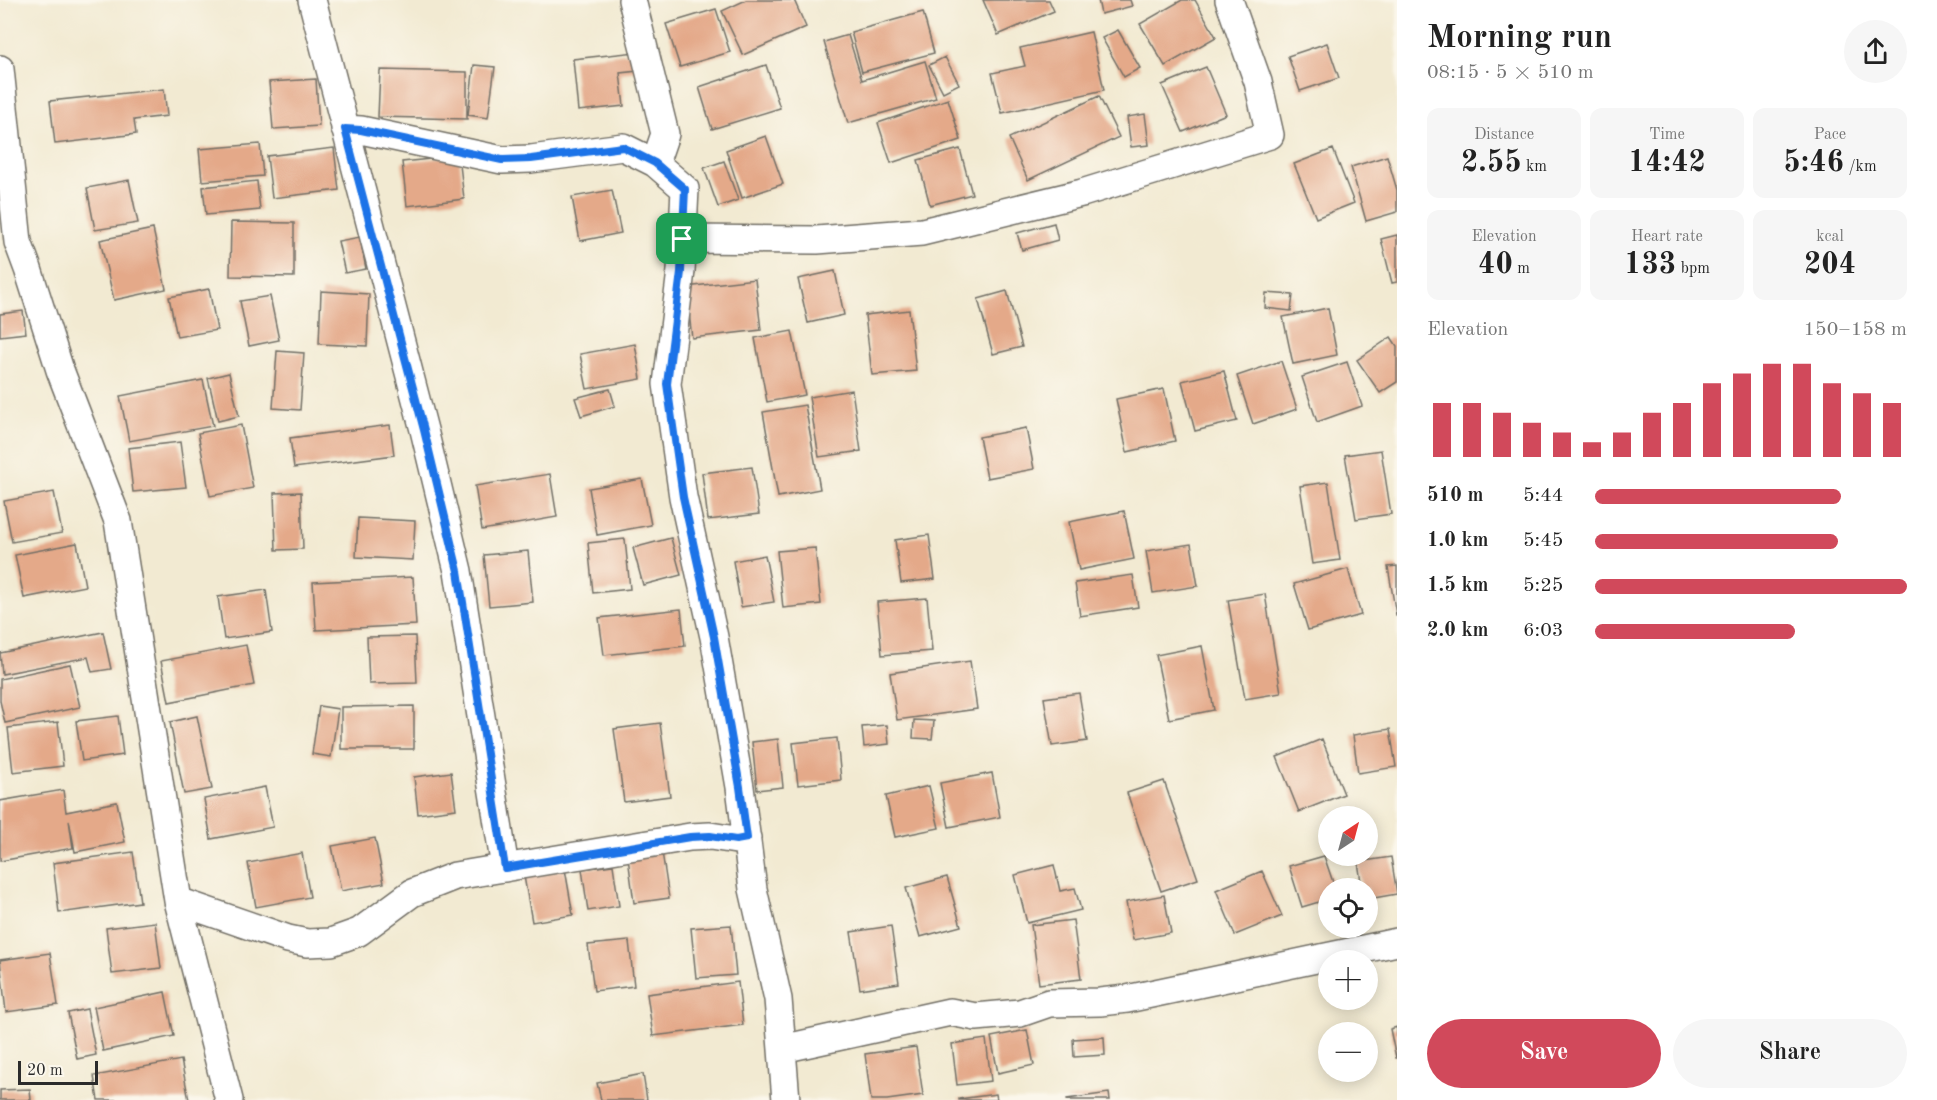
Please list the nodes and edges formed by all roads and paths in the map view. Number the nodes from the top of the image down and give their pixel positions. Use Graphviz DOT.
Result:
graph roads {
  1 [pos="312,0"];
  2 [pos="632,0"];
  3 [pos="1229,0"];
  4 [pos="0,69"];
  5 [pos="345,129"];
  6 [pos="655,163"];
  7 [pos="682,239"];
  8 [pos="747,838"];
  9 [pos="505,868"];
  10 [pos="178,901"];
  11 [pos="1397,942"];
  12 [pos="782,1049"];
  13 [pos="229,1100"];
  14 [pos="786,1100"];
  1 -- 5 [label="street"];
  2 -- 6 [label="street"];
  3 -- 7 [label="street"];
  4 -- 10 [label="street"];
  5 -- 6 [label="street"];
  5 -- 9 [label="street"];
  6 -- 7 [label="street"];
  7 -- 8 [label="street"];
  8 -- 9 [label="street"];
  8 -- 12 [label="street"];
  9 -- 10 [label="street"];
  10 -- 13 [label="street"];
  11 -- 12 [label="street"];
  12 -- 14 [label="street"];
}
